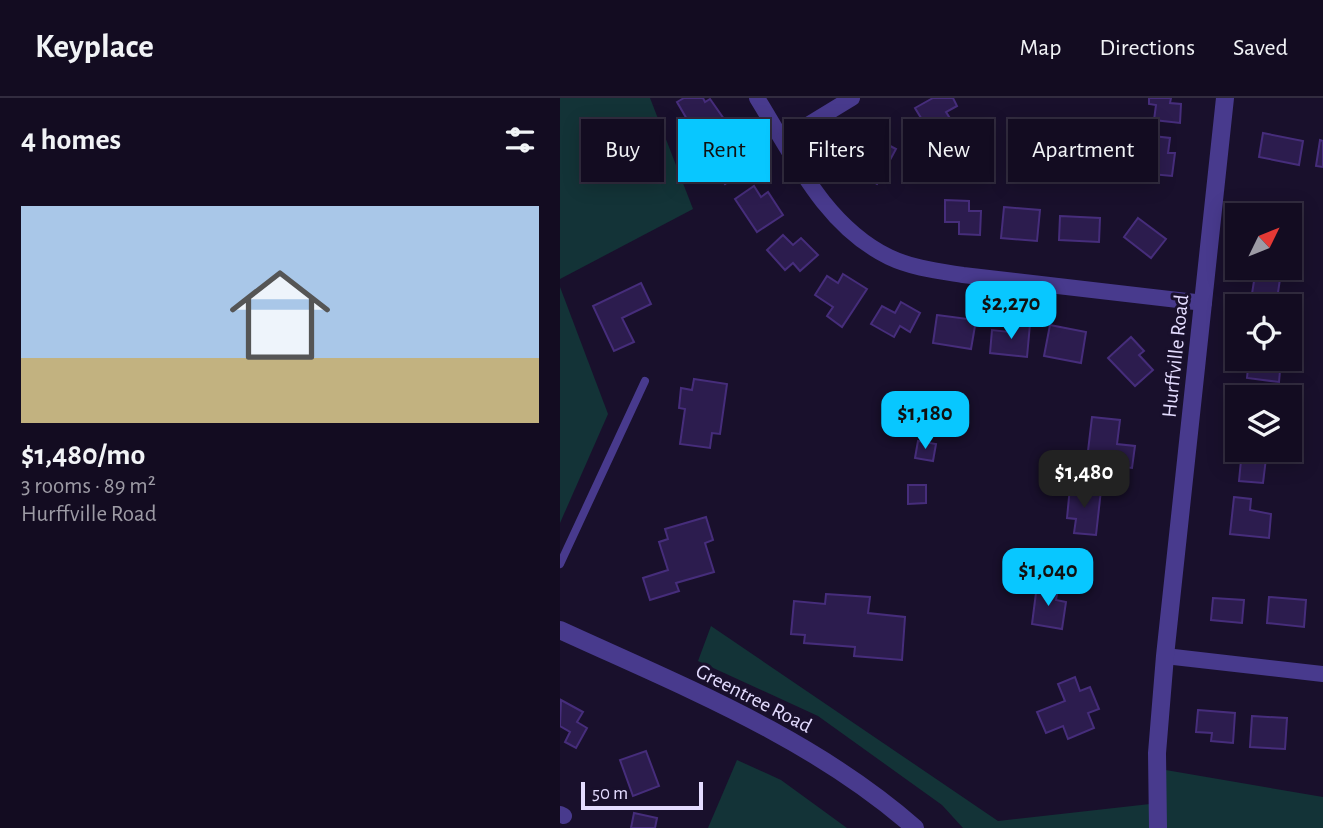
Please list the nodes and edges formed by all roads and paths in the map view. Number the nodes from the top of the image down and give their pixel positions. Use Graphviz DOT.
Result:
graph roads {
  1 [pos="757,98"];
  2 [pos="852,98"];
  3 [pos="1225,98"];
  4 [pos="783,140"];
  5 [pos="1204,303"];
  6 [pos="645,381"];
  7 [pos="560,564"];
  8 [pos="560,630"];
  9 [pos="1165,656"];
  10 [pos="1323,674"];
  11 [pos="915,828"];
  12 [pos="1158,828"];
  1 -- 4 [label="street"];
  2 -- 4 [label="street"];
  3 -- 5 [label="street, Hurffville Road"];
  4 -- 5 [label="street"];
  5 -- 9 [label="street, Hurffville Road"];
  6 -- 7 [label="lane"];
  8 -- 11 [label="street, Greentree Road"];
  9 -- 10 [label="street"];
  9 -- 12 [label="street, Hurffville Road"];
}
